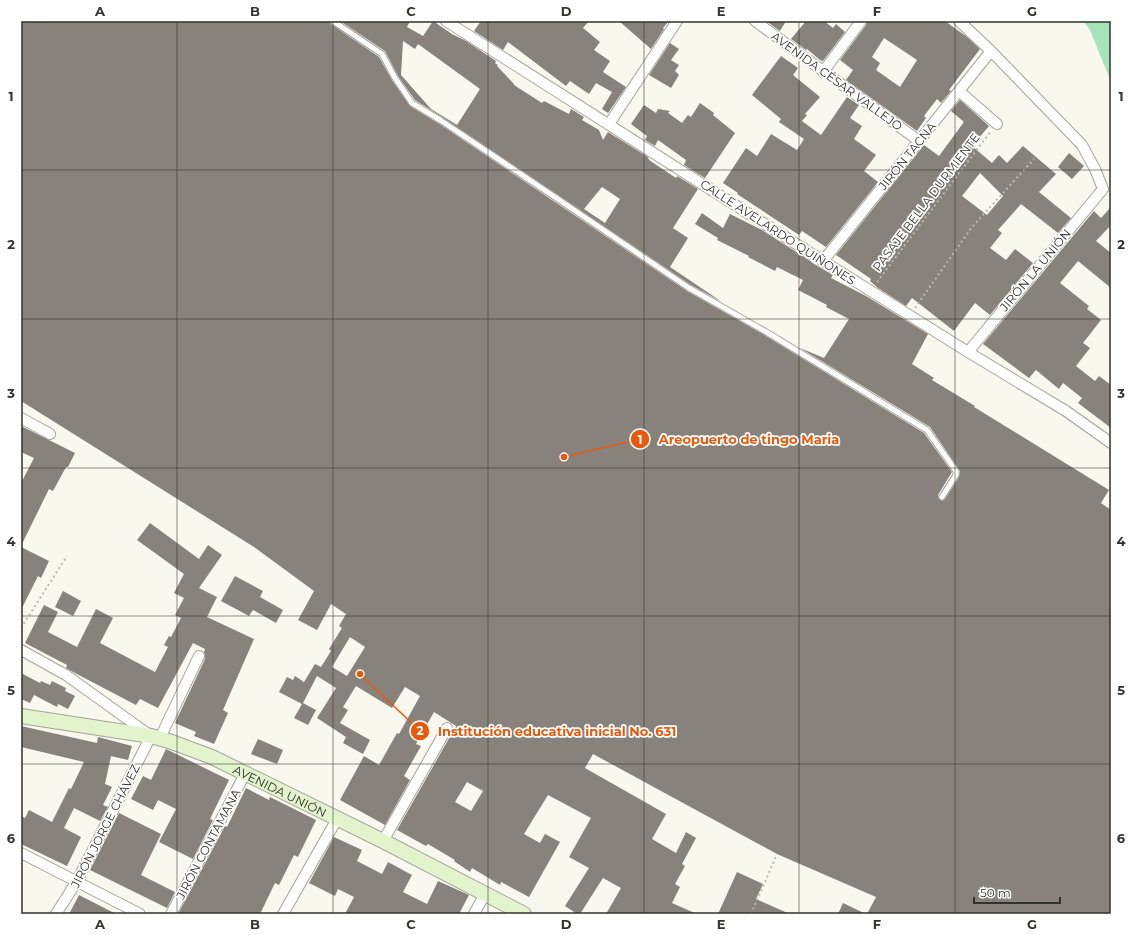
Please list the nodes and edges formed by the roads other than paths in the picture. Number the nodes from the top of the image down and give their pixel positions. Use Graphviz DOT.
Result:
graph roads {
  1 [pos="333,21"];
  2 [pos="446,21"];
  3 [pos="677,21"];
  4 [pos="755,21"];
  5 [pos="862,21"];
  6 [pos="958,21"];
  7 [pos="991,51"];
  8 [pos="823,72"];
  9 [pos="959,91"];
  10 [pos="609,124"];
  11 [pos="997,124"];
  12 [pos="919,141"];
  13 [pos="823,261"];
  14 [pos="968,352"];
  15 [pos="21,418"];
  16 [pos="50,434"];
  17 [pos="1111,443"];
  18 [pos="942,497"];
  19 [pos="21,650"];
  20 [pos="199,656"];
  21 [pos="21,716"];
  22 [pos="447,728"];
  23 [pos="156,737"];
  24 [pos="245,774"];
  25 [pos="337,819"];
  26 [pos="383,841"];
  27 [pos="21,853"];
  28 [pos="77,881"];
  29 [pos="485,894"];
  30 [pos="56,914"];
  31 [pos="140,914"];
  32 [pos="171,914"];
  33 [pos="283,914"];
  34 [pos="474,914"];
  35 [pos="524,914"];
  1 -- 18 [label="lane"];
  2 -- 10 [label="street, CALLE AVELARDO QUIÑONES"];
  3 -- 10 [label="street"];
  4 -- 8 [label="street, AVENIDA CÉSAR VALLEJO"];
  5 -- 8 [label="street"];
  6 -- 7 [label="street"];
  7 -- 9 [label="street, JIRÓN TACNA"];
  7 -- 14 [label="street, JIRÓN LA UNIÓN"];
  8 -- 12 [label="street, AVENIDA CÉSAR VALLEJO"];
  9 -- 11 [label="street"];
  9 -- 12 [label="street, JIRÓN TACNA"];
  10 -- 13 [label="street, CALLE AVELARDO QUIÑONES"];
  12 -- 13 [label="street, JIRÓN TACNA"];
  13 -- 14 [label="street, CALLE AVELARDO QUIÑONES"];
  14 -- 17 [label="street, CALLE AVELARDO QUIÑONES"];
  15 -- 16 [label="street"];
  19 -- 23 [label="street"];
  20 -- 23 [label="street, JIRÓN JORGE CHÁVEZ"];
  21 -- 23 [label="main road, AVENIDA UNIÓN"];
  22 -- 26 [label="street"];
  23 -- 24 [label="main road, AVENIDA UNIÓN"];
  23 -- 28 [label="street, JIRÓN JORGE CHÁVEZ"];
  24 -- 25 [label="main road, AVENIDA UNIÓN"];
  24 -- 32 [label="street, JIRÓN CONTAMANA"];
  25 -- 26 [label="main road, AVENIDA UNIÓN"];
  25 -- 33 [label="street"];
  26 -- 29 [label="main road, AVENIDA UNIÓN"];
  27 -- 28 [label="street"];
  28 -- 30 [label="street, JIRÓN JORGE CHÁVEZ"];
  28 -- 31 [label="street"];
  29 -- 34 [label="street"];
  29 -- 35 [label="main road, AVENIDA UNIÓN"];
}
